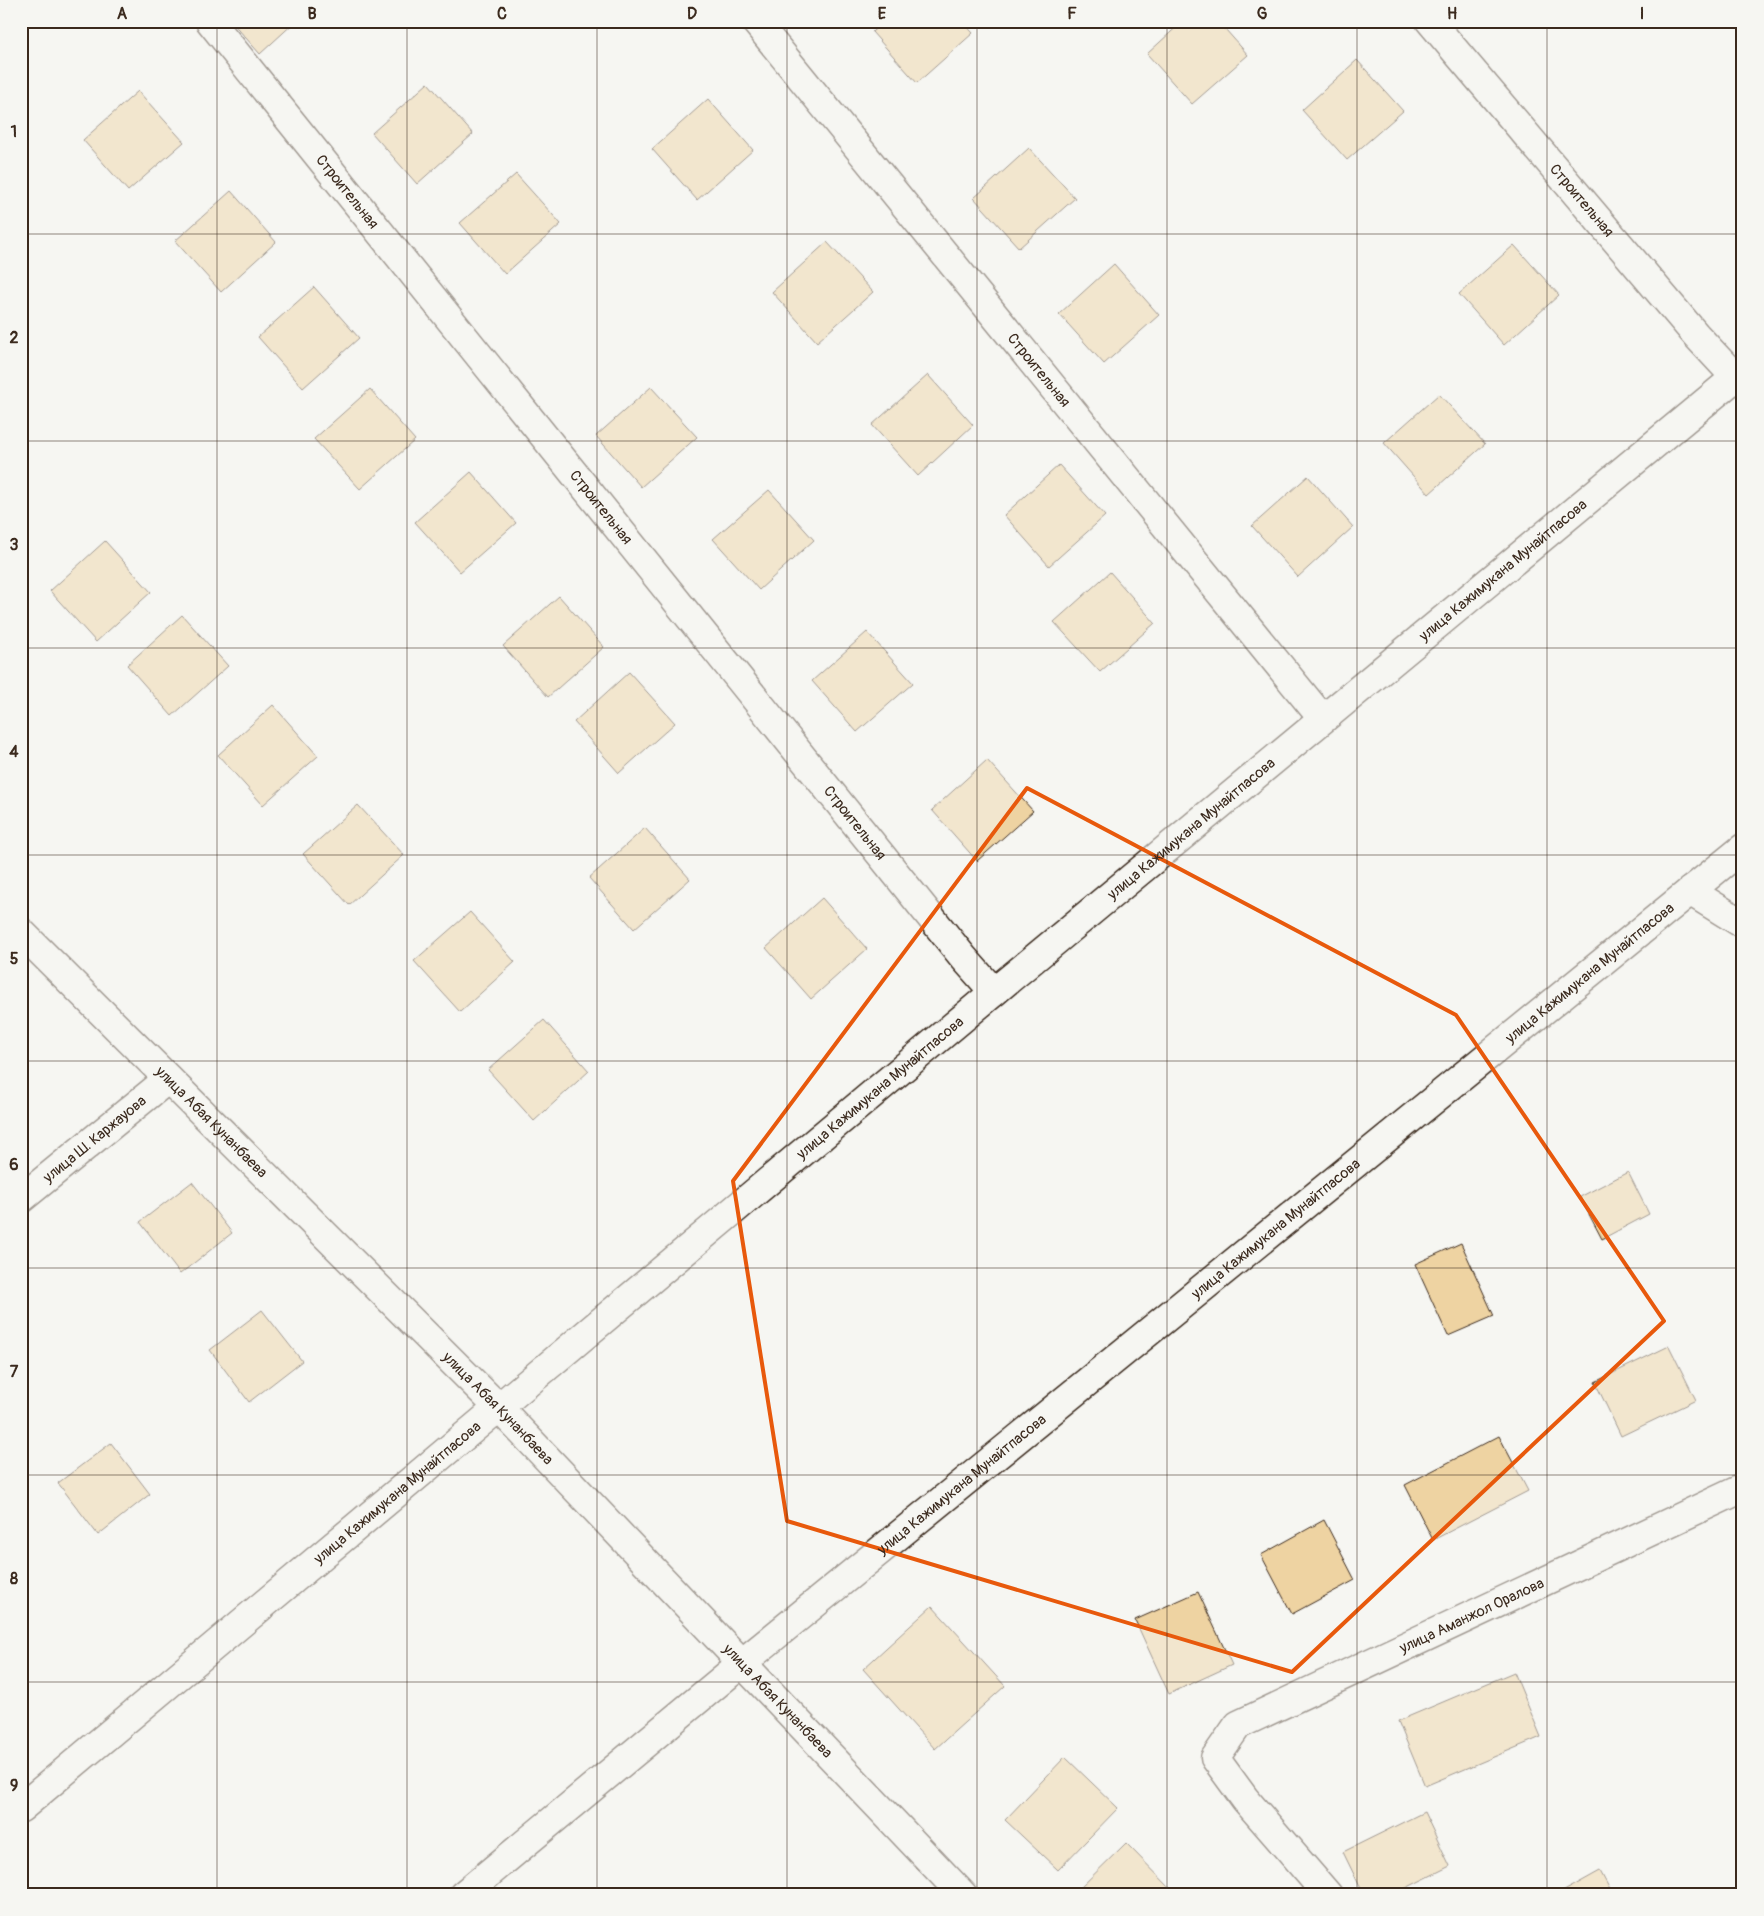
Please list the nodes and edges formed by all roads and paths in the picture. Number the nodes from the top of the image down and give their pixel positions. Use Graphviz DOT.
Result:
graph roads {
  1 [pos="210,21"];
  2 [pos="755,21"];
  3 [pos="1430,21"];
  4 [pos="1739,373"];
  5 [pos="1322,718"];
  6 [pos="1743,848"];
  7 [pos="1690,891"];
  8 [pos="1743,924"];
  9 [pos="21,932"];
  10 [pos="994,992"];
  11 [pos="168,1079"];
  12 [pos="21,1199"];
  13 [pos="500,1408"];
  14 [pos="1743,1488"];
  15 [pos="742,1663"];
  16 [pos="21,1808"];
  17 [pos="463,1895"];
  18 [pos="963,1895"];
  19 [pos="1328,1895"];
  1 -- 10 [label="street, Строительная"];
  2 -- 5 [label="street, Строительная"];
  3 -- 4 [label="street, Строительная"];
  4 -- 5 [label="street, улица Кажимукана Мунайтпасова"];
  5 -- 10 [label="street, улица Кажимукана Мунайтпасова"];
  6 -- 7 [label="street, улица Кажимукана Мунайтпасова"];
  7 -- 8 [label="street"];
  7 -- 15 [label="street, улица Кажимукана Мунайтпасова"];
  9 -- 11 [label="street, улица Абая Кунанбаева"];
  10 -- 13 [label="street, улица Кажимукана Мунайтпасова"];
  11 -- 12 [label="street, улица Ш. Каржауова"];
  11 -- 13 [label="street, улица Абая Кунанбаева"];
  13 -- 15 [label="street, улица Абая Кунанбаева"];
  13 -- 16 [label="street, улица Кажимукана Мунайтпасова"];
  14 -- 19 [label="street, улица Аманжол Оралова"];
  15 -- 17 [label="street, улица Кажимукана Мунайтпасова"];
  15 -- 18 [label="street, улица Абая Кунанбаева"];
}
